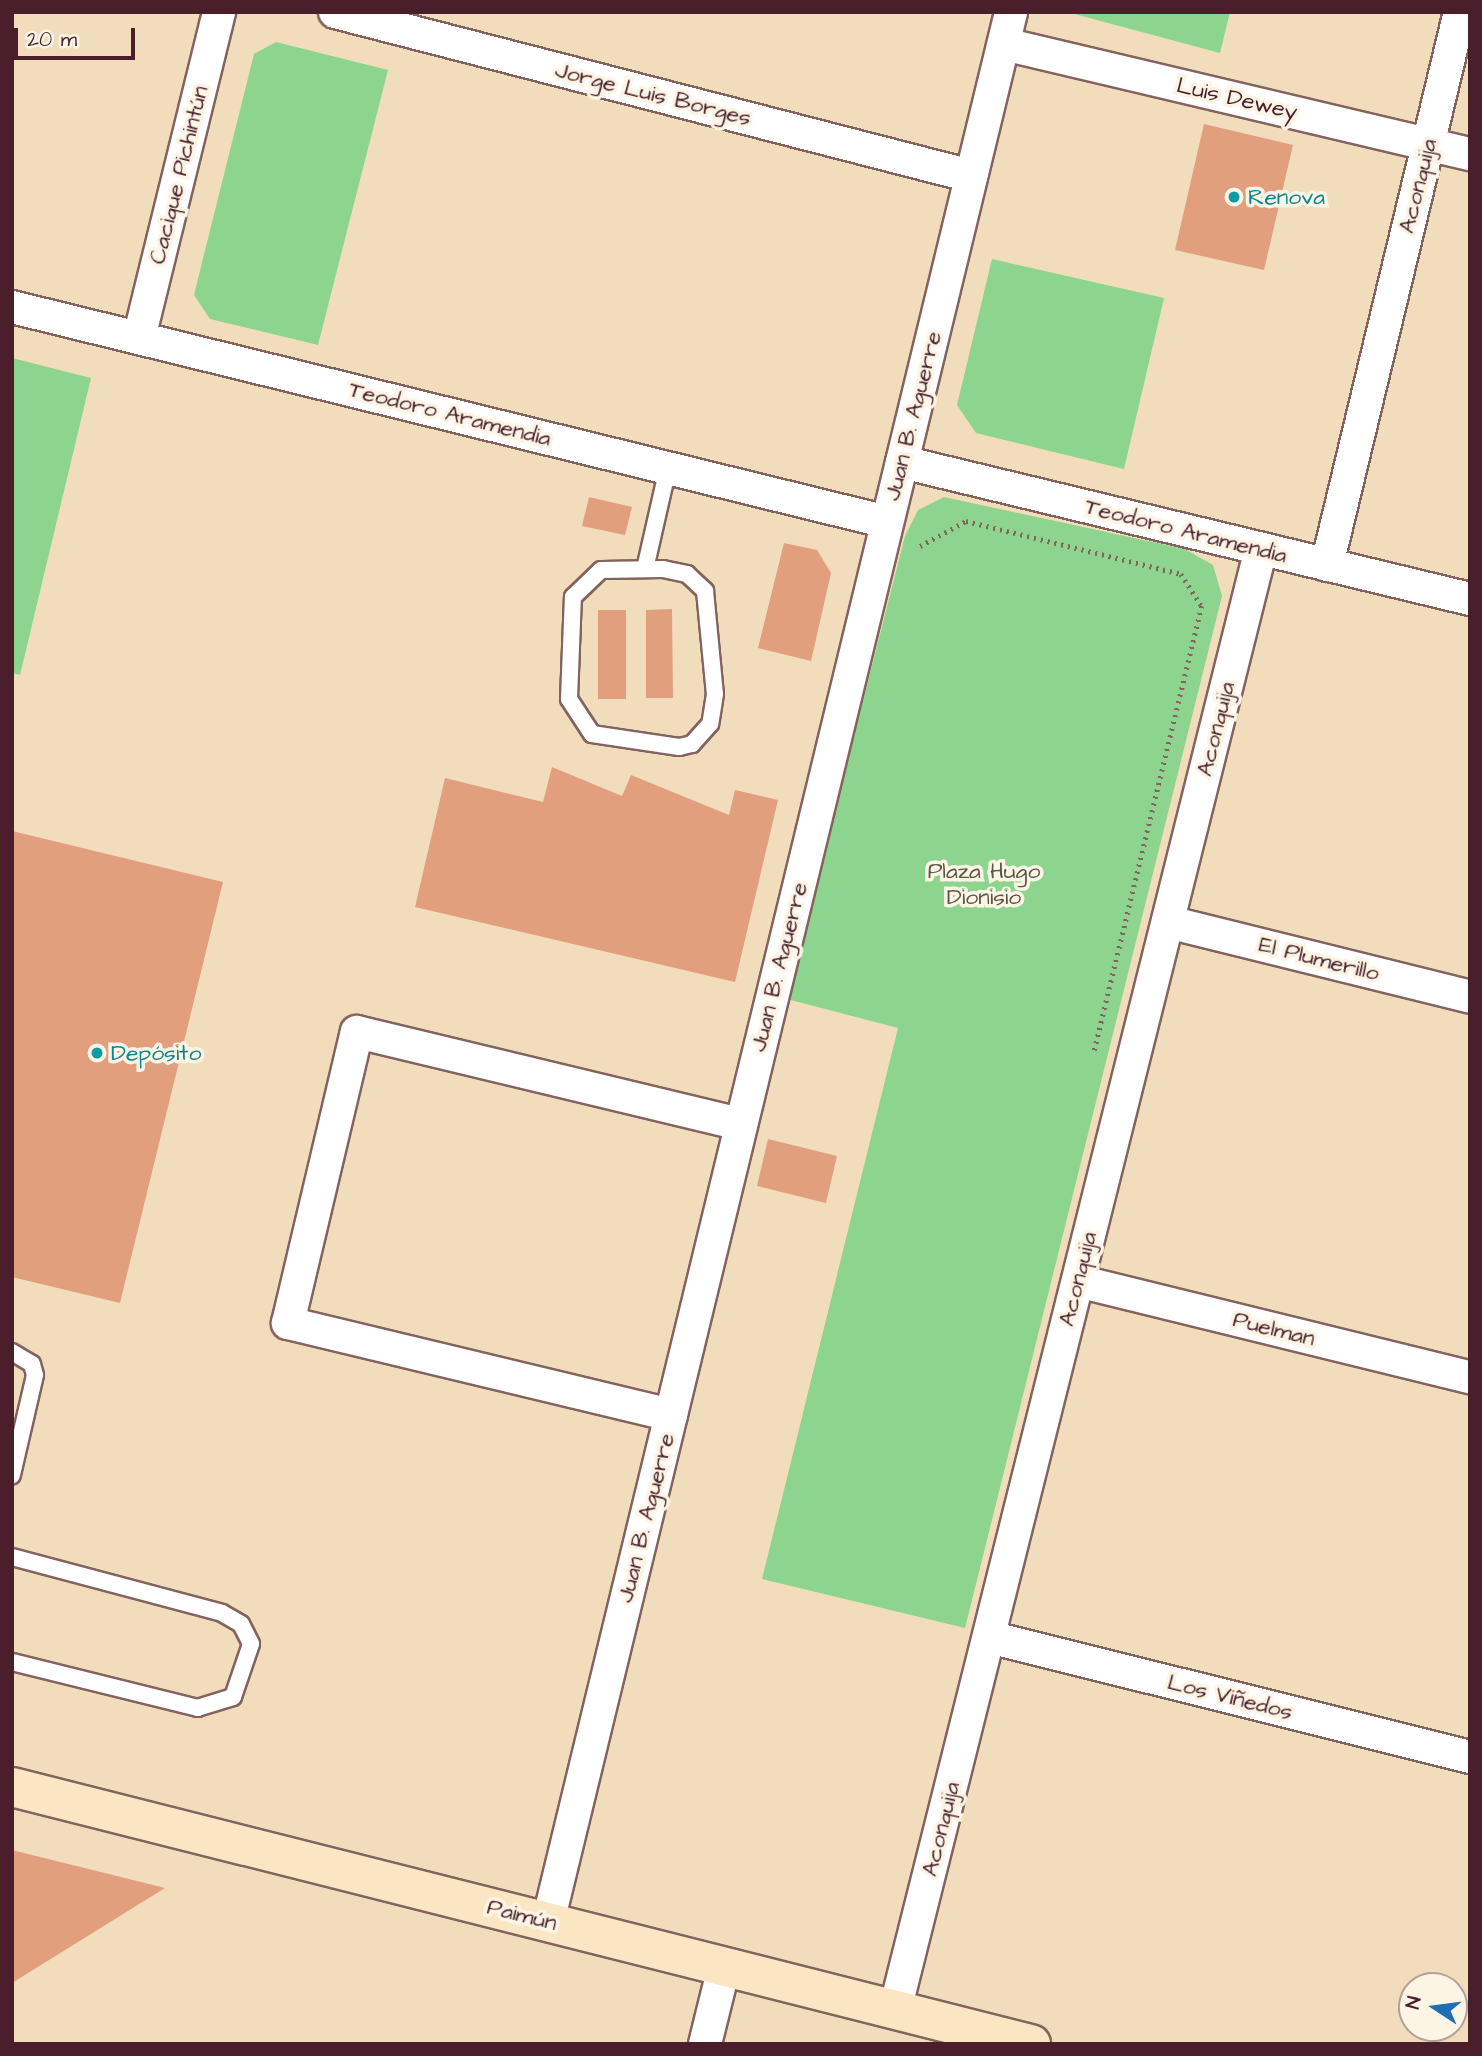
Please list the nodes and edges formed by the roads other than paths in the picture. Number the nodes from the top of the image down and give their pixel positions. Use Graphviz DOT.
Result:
graph roads {
  1 [pos="219,12"];
  2 [pos="335,12"];
  3 [pos="1011,12"];
  4 [pos="1460,12"];
  5 [pos="1004,44"];
  6 [pos="1428,144"];
  7 [pos="1470,154"];
  8 [pos="971,176"];
  9 [pos="12,307"];
  10 [pos="139,338"];
  11 [pos="902,462"];
  12 [pos="668,468"];
  13 [pos="887,522"];
  14 [pos="1261,549"];
  15 [pos="1327,565"];
  16 [pos="645,569"];
  17 [pos="1470,599"];
  18 [pos="1168,922"];
  19 [pos="1470,997"];
  20 [pos="741,1124"];
  21 [pos="1078,1280"];
  22 [pos="12,1352"];
  23 [pos="1470,1377"];
  24 [pos="671,1415"];
  25 [pos="12,1475"];
  26 [pos="12,1558"];
  27 [pos="989,1637"];
  28 [pos="12,1662"];
  29 [pos="1470,1757"];
  30 [pos="12,1787"];
  31 [pos="548,1922"];
  32 [pos="724,1967"];
  33 [pos="895,2010"];
  34 [pos="705,2044"];
  35 [pos="1031,2044"];
  1 -- 10 [label="street, Cacique Pichintún"];
  2 -- 8 [label="street, Jorge Luis Borges"];
  3 -- 5 [label="street, Juan B. Aguerre"];
  4 -- 6 [label="street, Aconquija"];
  5 -- 6 [label="street, Luis Dewey"];
  5 -- 8 [label="street, Juan B. Aguerre"];
  6 -- 7 [label="street, Luis Dewey"];
  6 -- 15 [label="street, Aconquija"];
  8 -- 11 [label="street, Juan B. Aguerre"];
  9 -- 10 [label="street, Teodoro Aramendia"];
  10 -- 12 [label="street, Teodoro Aramendia"];
  11 -- 13 [label="street, Juan B. Aguerre"];
  11 -- 14 [label="street, Teodoro Aramendia"];
  12 -- 13 [label="street, Teodoro Aramendia"];
  12 -- 16 [label="lane"];
  13 -- 20 [label="street, Juan B. Aguerre"];
  14 -- 15 [label="street, Teodoro Aramendia"];
  14 -- 18 [label="street, Aconquija"];
  15 -- 17 [label="street, Teodoro Aramendia"];
  16 -- 16 [label="lane"];
  18 -- 19 [label="street, El Plumerillo"];
  18 -- 21 [label="street, Aconquija"];
  20 -- 24 [label="street, Juan B. Aguerre"];
  20 -- 24 [label="street"];
  21 -- 23 [label="street, Puelman"];
  21 -- 27 [label="street, Aconquija"];
  22 -- 25 [label="lane"];
  24 -- 31 [label="street, Juan B. Aguerre"];
  26 -- 28 [label="lane"];
  27 -- 29 [label="street, Los Viñedos"];
  27 -- 33 [label="street, Aconquija"];
  30 -- 31 [label="street, Paimún"];
  31 -- 32 [label="street, Paimún"];
  32 -- 33 [label="street, Paimún"];
  32 -- 34 [label="street"];
  33 -- 35 [label="street, Paimún"];
}
